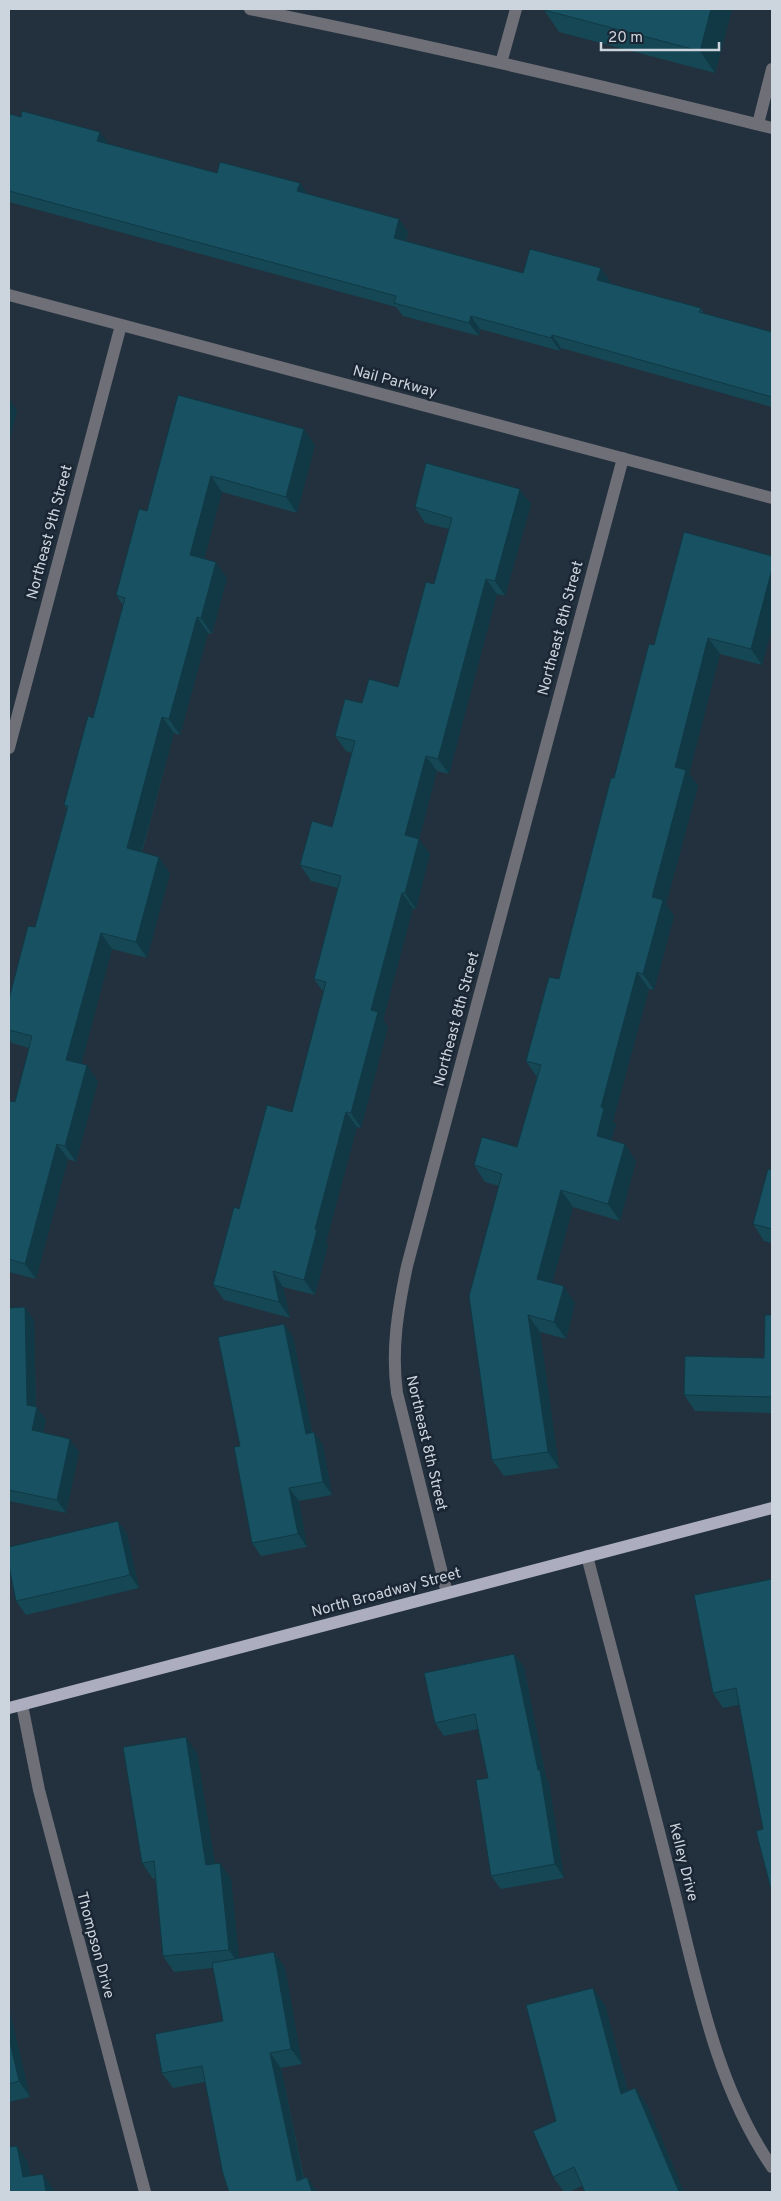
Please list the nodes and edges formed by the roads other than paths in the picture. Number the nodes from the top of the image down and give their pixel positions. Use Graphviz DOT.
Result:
graph roads {
  1 [pos="250,9"];
  2 [pos="516,9"];
  3 [pos="501,63"];
  4 [pos="772,69"];
  5 [pos="758,124"];
  6 [pos="772,128"];
  7 [pos="9,295"];
  8 [pos="121,325"];
  9 [pos="622,458"];
  10 [pos="772,498"];
  11 [pos="9,748"];
  12 [pos="772,1508"];
  13 [pos="587,1556"];
  14 [pos="447,1593"];
  15 [pos="22,1705"];
  16 [pos="9,1708"];
  17 [pos="772,2167"];
  18 [pos="145,2192"];
  1 -- 3 [label="street"];
  2 -- 3 [label="street"];
  3 -- 5 [label="street"];
  4 -- 5 [label="street"];
  5 -- 6 [label="street"];
  7 -- 8 [label="street, Nail Parkway"];
  8 -- 9 [label="street, Nail Parkway"];
  8 -- 11 [label="street, Northeast 9th Street"];
  9 -- 10 [label="street, Nail Parkway"];
  9 -- 14 [label="street, Northeast 8th Street"];
  12 -- 13 [label="main road, North Broadway Street"];
  13 -- 14 [label="main road, North Broadway Street"];
  13 -- 17 [label="street, Kelley Drive"];
  14 -- 15 [label="main road, North Broadway Street"];
  15 -- 16 [label="main road, North Broadway Street"];
  15 -- 18 [label="street, Thompson Drive"];
}
